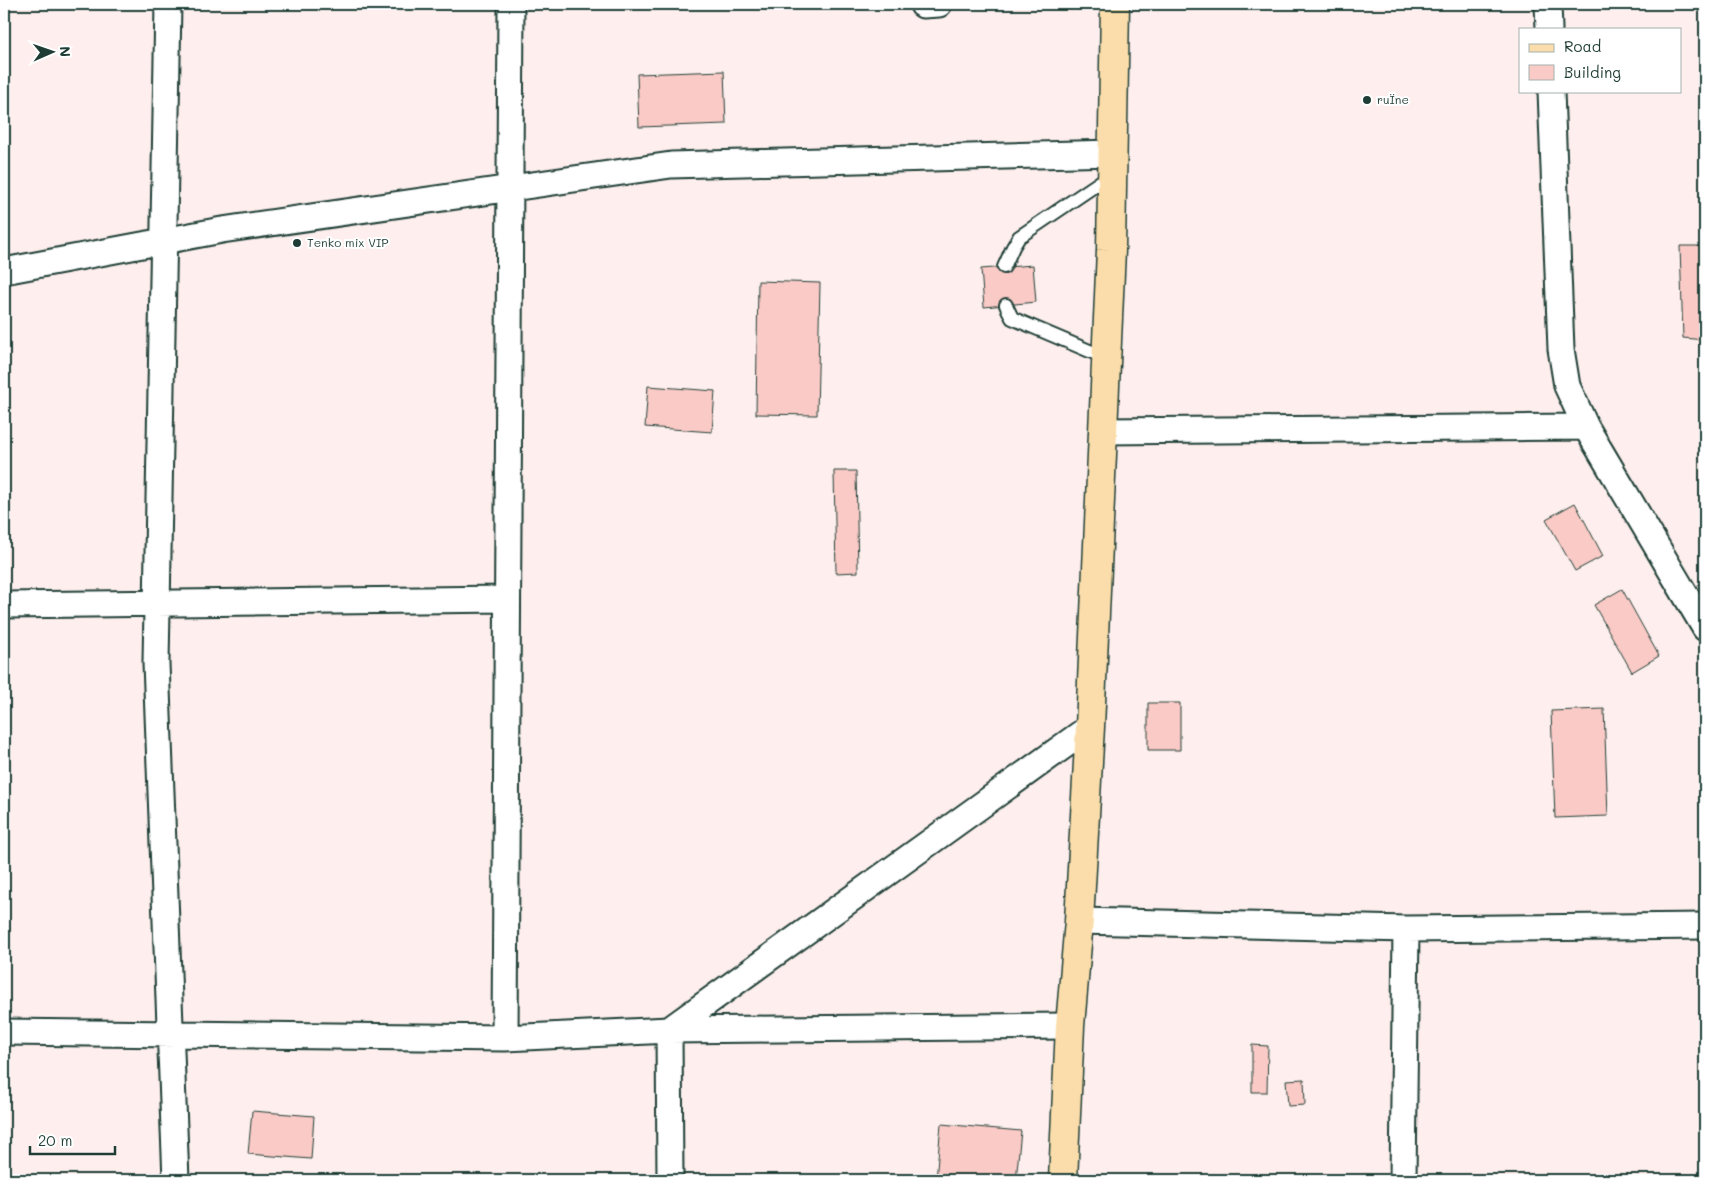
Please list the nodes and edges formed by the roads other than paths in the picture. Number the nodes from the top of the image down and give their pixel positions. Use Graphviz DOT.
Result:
graph roads {
  1 [pos="168,4"];
  2 [pos="511,4"];
  3 [pos="1116,4"];
  4 [pos="1548,4"];
  5 [pos="1549,28"];
  6 [pos="1551,92"];
  7 [pos="1113,163"];
  8 [pos="510,188"];
  9 [pos="164,241"];
  10 [pos="1004,267"];
  11 [pos="4,272"];
  12 [pos="1006,305"];
  13 [pos="1106,358"];
  14 [pos="1586,427"];
  15 [pos="1103,431"];
  16 [pos="507,599"];
  17 [pos="157,603"];
  18 [pos="4,605"];
  19 [pos="1705,628"];
  20 [pos="1090,727"];
  21 [pos="1079,921"];
  22 [pos="1705,926"];
  23 [pos="1406,929"];
  24 [pos="1070,1026"];
  25 [pos="669,1030"];
  26 [pos="4,1032"];
  27 [pos="170,1034"];
  28 [pos="505,1038"];
  29 [pos="176,1180"];
  30 [pos="670,1180"];
  31 [pos="1063,1180"];
  32 [pos="1403,1180"];
  1 -- 9 [label="street"];
  2 -- 8 [label="street"];
  3 -- 7 [label="main road"];
  4 -- 5 [label="street"];
  6 -- 14 [label="street"];
  7 -- 8 [label="street"];
  7 -- 10 [label="lane"];
  7 -- 13 [label="main road"];
  8 -- 9 [label="street"];
  8 -- 16 [label="street"];
  9 -- 11 [label="street"];
  9 -- 17 [label="street"];
  12 -- 13 [label="lane"];
  13 -- 15 [label="main road"];
  14 -- 15 [label="street"];
  14 -- 19 [label="street"];
  15 -- 20 [label="main road"];
  16 -- 17 [label="street"];
  16 -- 28 [label="street"];
  17 -- 18 [label="street"];
  17 -- 27 [label="street"];
  20 -- 21 [label="main road"];
  20 -- 25 [label="street"];
  21 -- 23 [label="street"];
  21 -- 24 [label="main road"];
  22 -- 23 [label="street"];
  23 -- 32 [label="street"];
  24 -- 25 [label="street"];
  24 -- 31 [label="main road"];
  25 -- 28 [label="street"];
  25 -- 30 [label="street"];
  26 -- 27 [label="street"];
  27 -- 28 [label="street"];
  27 -- 29 [label="street"];
}
